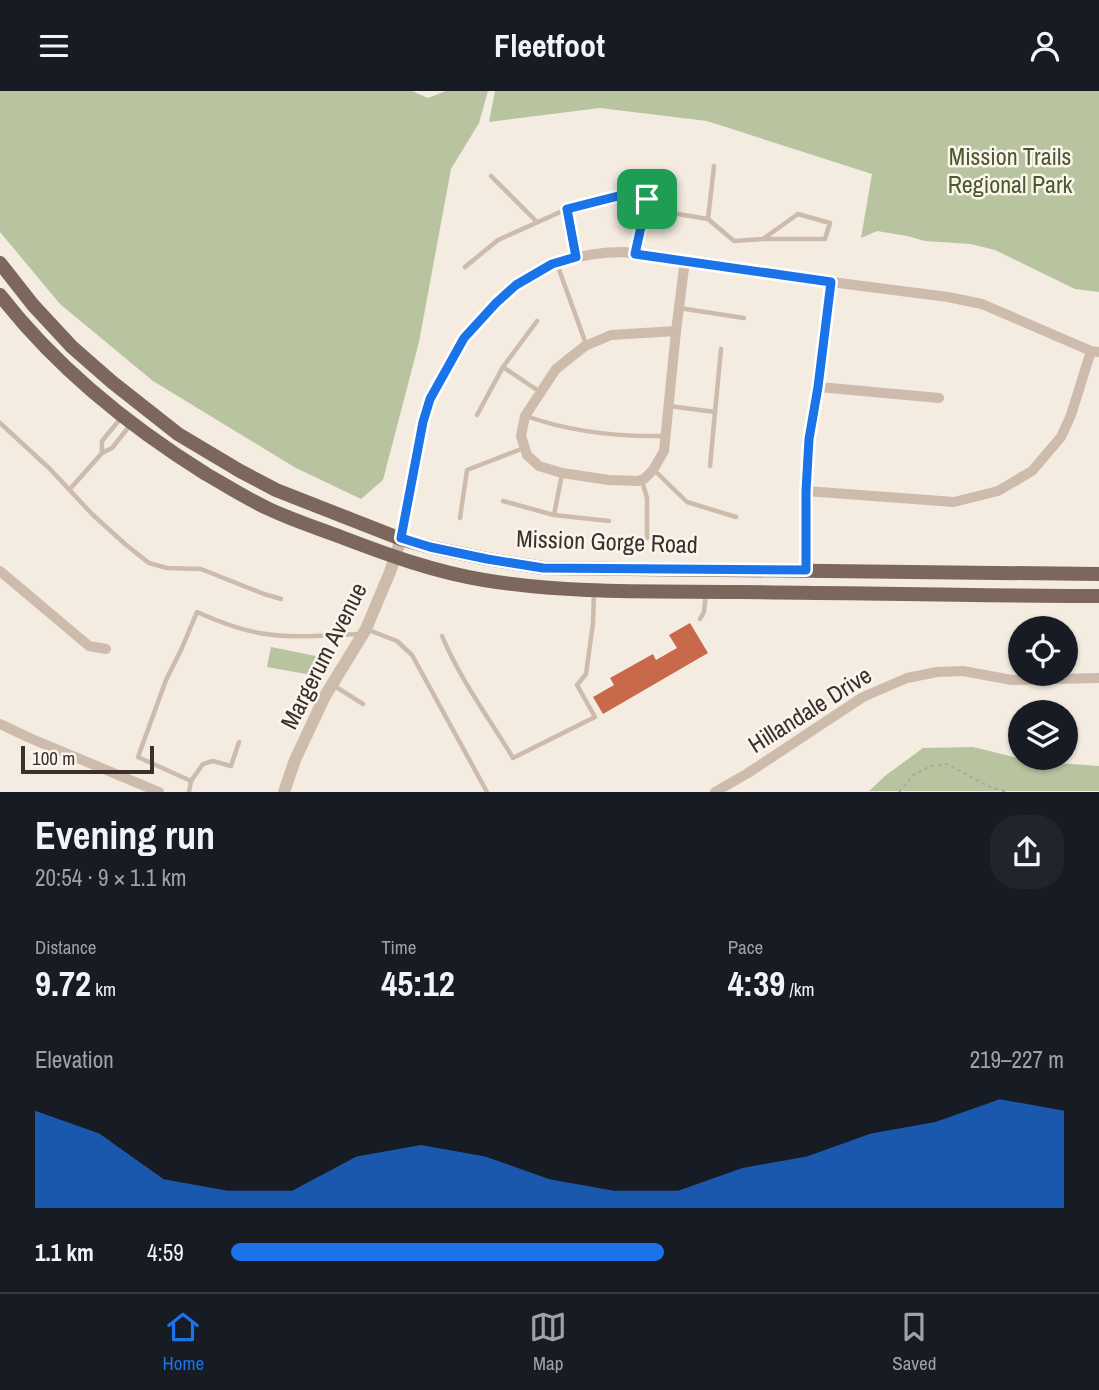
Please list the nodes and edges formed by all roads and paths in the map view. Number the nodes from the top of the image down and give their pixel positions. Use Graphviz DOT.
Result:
graph roads {
  1 [pos="714,166"];
  2 [pos="491,176"];
  3 [pos="647,199"];
  4 [pos="567,209"];
  5 [pos="708,219"];
  6 [pos="537,222"];
  7 [pos="763,239"];
  8 [pos="635,254"];
  9 [pos="576,257"];
  10 [pos="685,260"];
  11 [pos="0,263"];
  12 [pos="557,263"];
  13 [pos="464,267"];
  14 [pos="831,282"];
  15 [pos="0,295"];
  16 [pos="678,308"];
  17 [pos="744,317"];
  18 [pos="537,321"];
  19 [pos="676,331"];
  20 [pos="587,345"];
  21 [pos="721,349"];
  22 [pos="1095,352"];
  23 [pos="503,367"];
  24 [pos="818,387"];
  25 [pos="540,393"];
  26 [pos="939,398"];
  27 [pos="669,405"];
  28 [pos="715,412"];
  29 [pos="477,415"];
  30 [pos="525,416"];
  31 [pos="128,419"];
  32 [pos="0,423"];
  33 [pos="666,436"];
  34 [pos="525,448"];
  35 [pos="102,453"];
  36 [pos="710,466"];
  37 [pos="653,470"];
  38 [pos="562,473"];
  39 [pos="641,480"];
  40 [pos="70,489"];
  41 [pos="806,491"];
  42 [pos="503,501"];
  43 [pos="554,515"];
  44 [pos="736,517"];
  45 [pos="460,518"];
  46 [pos="609,521"];
  47 [pos="401,538"];
  48 [pos="648,538"];
  49 [pos="395,557"];
  50 [pos="806,570"];
  51 [pos="0,571"];
  52 [pos="1099,574"];
  53 [pos="594,590"];
  54 [pos="706,591"];
  55 [pos="1099,596"];
  56 [pos="281,599"];
  57 [pos="700,619"];
  58 [pos="365,631"];
  59 [pos="442,636"];
  60 [pos="106,649"];
  61 [pos="1099,678"];
  62 [pos="332,685"];
  63 [pos="363,704"];
  64 [pos="0,724"];
  65 [pos="239,742"];
  66 [pos="191,781"];
  67 [pos="159,792"];
  68 [pos="189,792"];
  69 [pos="284,792"];
  70 [pos="487,792"];
  71 [pos="715,792"];
  72 [pos="899,792"];
  73 [pos="1008,792"];
  1 -- 5 [label="lane"];
  2 -- 6 [label="lane"];
  3 -- 4 [label="lane"];
  3 -- 5 [label="lane"];
  3 -- 8 [label="lane"];
  4 -- 6 [label="lane"];
  4 -- 9 [label="lane"];
  5 -- 7 [label="lane"];
  6 -- 13 [label="lane"];
  7 -- 7 [label="lane"];
  8 -- 9 [label="street"];
  8 -- 10 [label="street"];
  9 -- 12 [label="street"];
  10 -- 14 [label="street"];
  10 -- 16 [label="street"];
  11 -- 47 [label="main road, Mission Gorge Road"];
  12 -- 20 [label="lane"];
  12 -- 47 [label="street"];
  14 -- 22 [label="street"];
  14 -- 24 [label="street"];
  15 -- 31 [label="main road, Mission Gorge Road"];
  16 -- 17 [label="lane"];
  16 -- 19 [label="street"];
  18 -- 23 [label="lane"];
  19 -- 20 [label="street"];
  19 -- 27 [label="street"];
  20 -- 25 [label="street"];
  21 -- 28 [label="lane"];
  22 -- 41 [label="street"];
  23 -- 25 [label="lane"];
  23 -- 29 [label="lane"];
  24 -- 26 [label="street"];
  24 -- 41 [label="street"];
  25 -- 30 [label="street"];
  27 -- 28 [label="lane"];
  27 -- 33 [label="street"];
  28 -- 36 [label="lane"];
  30 -- 33 [label="lane"];
  30 -- 34 [label="street"];
  31 -- 35 [label="lane"];
  31 -- 35 [label="lane"];
  31 -- 49 [label="main road, Mission Gorge Road"];
  32 -- 40 [label="lane"];
  33 -- 37 [label="street"];
  34 -- 38 [label="street"];
  34 -- 45 [label="lane"];
  35 -- 40 [label="lane"];
  37 -- 39 [label="street"];
  37 -- 44 [label="lane"];
  38 -- 39 [label="street"];
  38 -- 43 [label="lane"];
  39 -- 48 [label="lane"];
  40 -- 56 [label="lane"];
  41 -- 50 [label="street"];
  42 -- 43 [label="lane"];
  43 -- 46 [label="lane"];
  47 -- 49 [label="street, Margerum Avenue"];
  47 -- 50 [label="main road, Mission Gorge Road"];
  49 -- 53 [label="main road, Mission Gorge Road"];
  49 -- 58 [label="street, Margerum Avenue"];
  50 -- 52 [label="main road, Mission Gorge Road"];
  51 -- 60 [label="street"];
  53 -- 54 [label="main road, Mission Gorge Road"];
  53 -- 59 [label="lane"];
  54 -- 55 [label="main road, Mission Gorge Road"];
  54 -- 57 [label="lane"];
  58 -- 62 [label="street, Margerum Avenue"];
  58 -- 66 [label="lane"];
  58 -- 70 [label="lane"];
  61 -- 71 [label="street, Hillandale Drive"];
  62 -- 63 [label="lane"];
  62 -- 69 [label="street, Margerum Avenue"];
  64 -- 67 [label="street"];
  65 -- 66 [label="lane"];
  66 -- 68 [label="lane"];
  72 -- 73 [label="path"];
}
